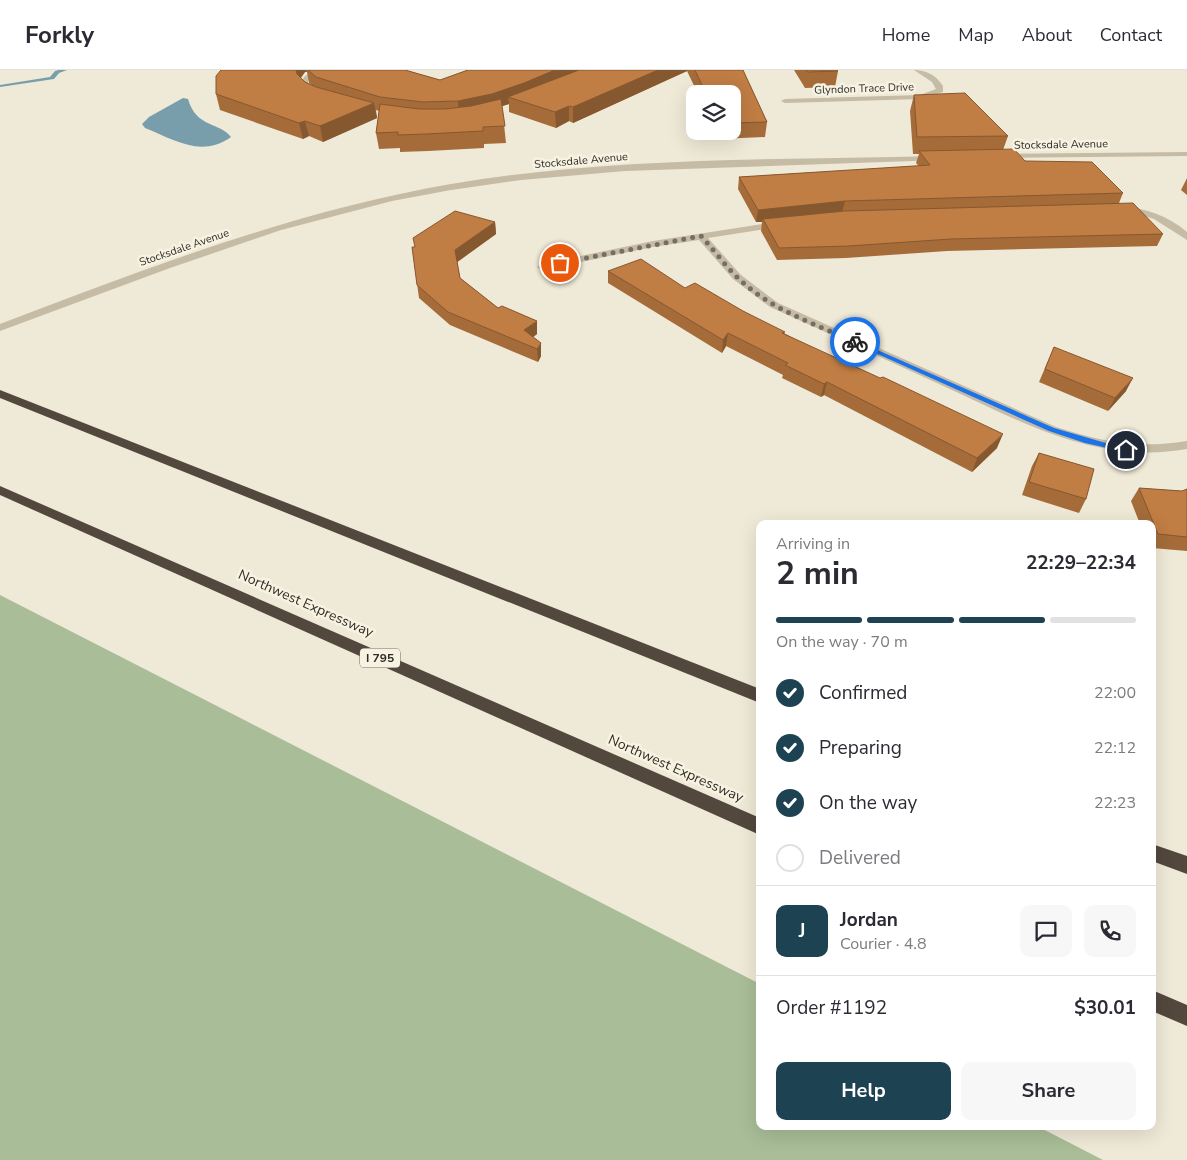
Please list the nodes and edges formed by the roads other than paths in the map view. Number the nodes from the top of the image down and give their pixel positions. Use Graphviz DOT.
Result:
graph roads {
  1 [pos="319,70"];
  2 [pos="917,70"];
  3 [pos="324,99"];
  4 [pos="785,102"];
  5 [pos="1187,154"];
  6 [pos="992,156"];
  7 [pos="943,157"];
  8 [pos="1115,209"];
  9 [pos="787,223"];
  10 [pos="701,236"];
  11 [pos="1187,237"];
  12 [pos="542,267"];
  13 [pos="0,328"];
  14 [pos="0,394"];
  15 [pos="1187,445"];
  16 [pos="0,490"];
  17 [pos="756,694"];
  18 [pos="756,824"];
  19 [pos="1156,853"];
  20 [pos="1187,865"];
  21 [pos="1156,1002"];
  22 [pos="1187,1016"];
  1 -- 3 [label="street"];
  2 -- 4 [label="street, Glyndon Trace Drive"];
  5 -- 6 [label="street, Stocksdale Avenue"];
  7 -- 13 [label="street, Stocksdale Avenue"];
  8 -- 11 [label="street"];
  9 -- 10 [label="street"];
  10 -- 12 [label="street"];
  10 -- 15 [label="street"];
  14 -- 17 [label="highway"];
  16 -- 18 [label="highway, Northwest Expressway / I 795"];
  19 -- 20 [label="highway"];
  21 -- 22 [label="highway"];
}
